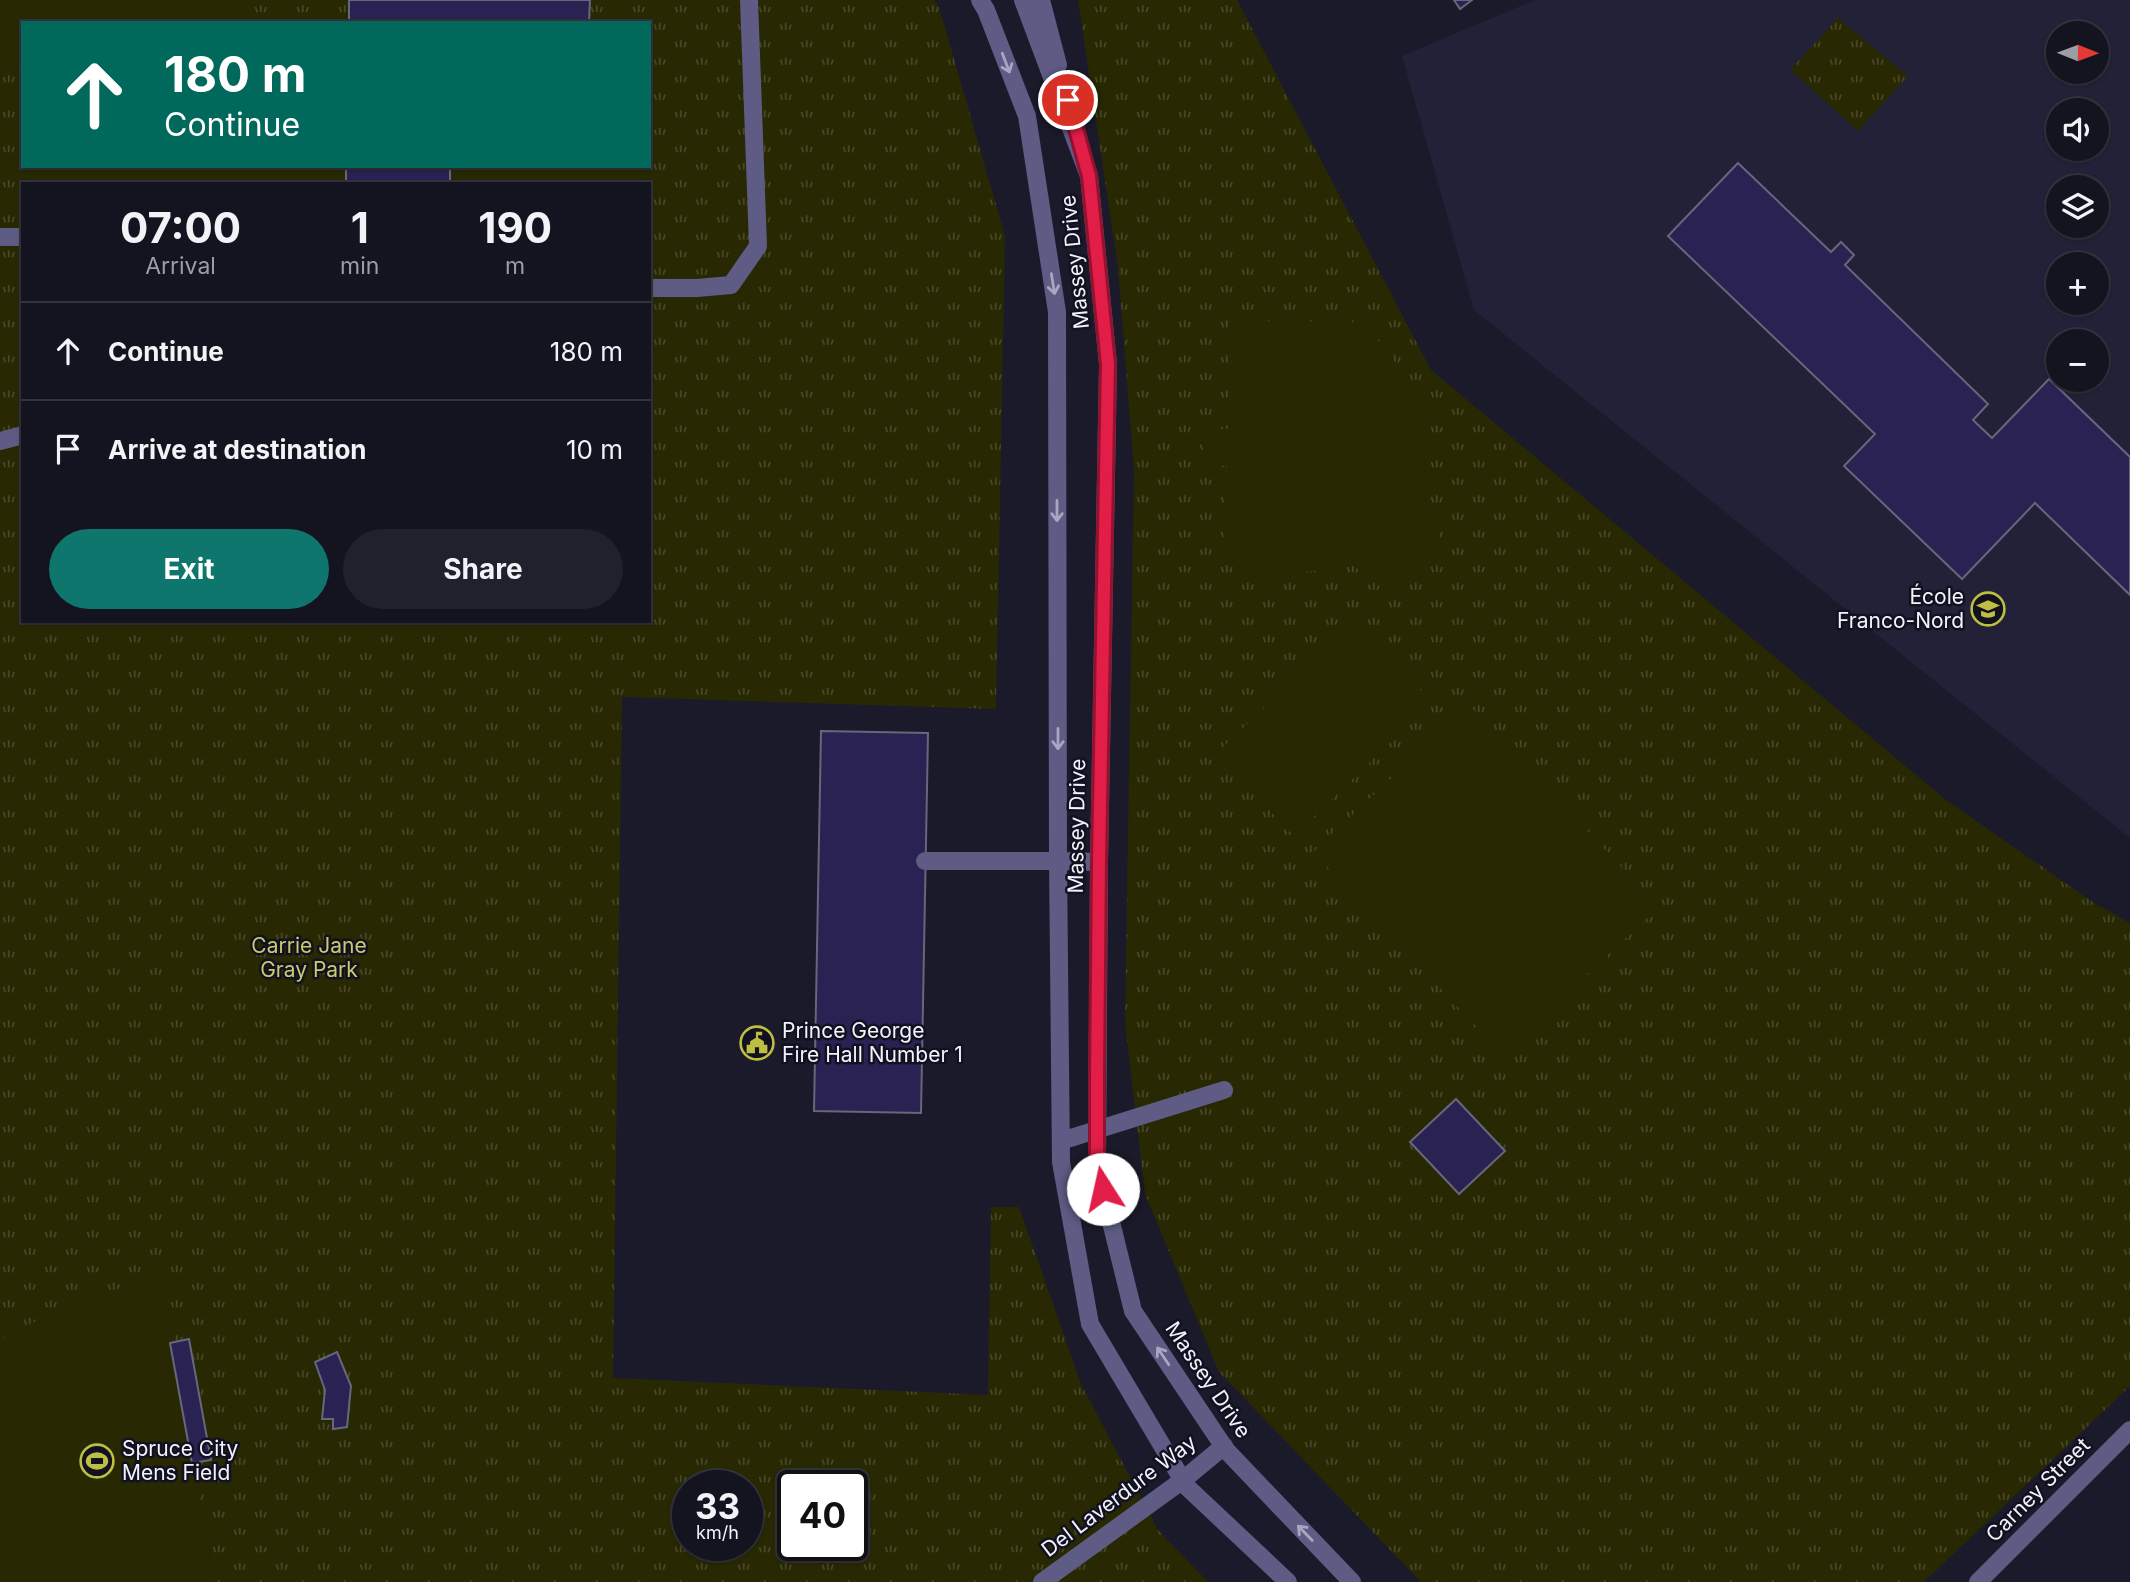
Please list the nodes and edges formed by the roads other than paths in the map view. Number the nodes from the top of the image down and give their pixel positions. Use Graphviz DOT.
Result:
graph roads {
  1 [pos="749,0"];
  2 [pos="980,0"];
  3 [pos="1023,0"];
  4 [pos="1041,0"];
  5 [pos="1089,176"];
  6 [pos="0,237"];
  7 [pos="21,237"];
  8 [pos="651,288"];
  9 [pos="21,436"];
  10 [pos="0,441"];
  11 [pos="925,861"];
  12 [pos="1058,861"];
  13 [pos="1099,862"];
  14 [pos="1224,1090"];
  15 [pos="1097,1130"];
  16 [pos="1061,1141"];
  17 [pos="2130,1430"];
  18 [pos="1224,1446"];
  19 [pos="1183,1480"];
  20 [pos="1042,1582"];
  21 [pos="1287,1582"];
  22 [pos="1352,1582"];
  23 [pos="1979,1582"];
  1 -- 8 [label="street"];
  2 -- 12 [label="street, Massey Drive, one-way"];
  3 -- 5 [label="street, Massey Drive"];
  4 -- 5 [label="street"];
  5 -- 13 [label="street, Massey Drive"];
  6 -- 7 [label="street"];
  9 -- 10 [label="street"];
  11 -- 12 [label="street"];
  12 -- 13 [label="street"];
  12 -- 16 [label="street, Massey Drive"];
  13 -- 15 [label="street, Massey Drive"];
  14 -- 15 [label="street"];
  15 -- 16 [label="street"];
  18 -- 15 [label="street, Massey Drive, one-way"];
  16 -- 19 [label="street, Massey Drive"];
  17 -- 23 [label="street, Carney Street"];
  18 -- 19 [label="street, Del Laverdure Way"];
  22 -- 18 [label="street, Massey Drive, one-way"];
  19 -- 20 [label="street, Del Laverdure Way"];
  19 -- 21 [label="street, Massey Drive"];
}
